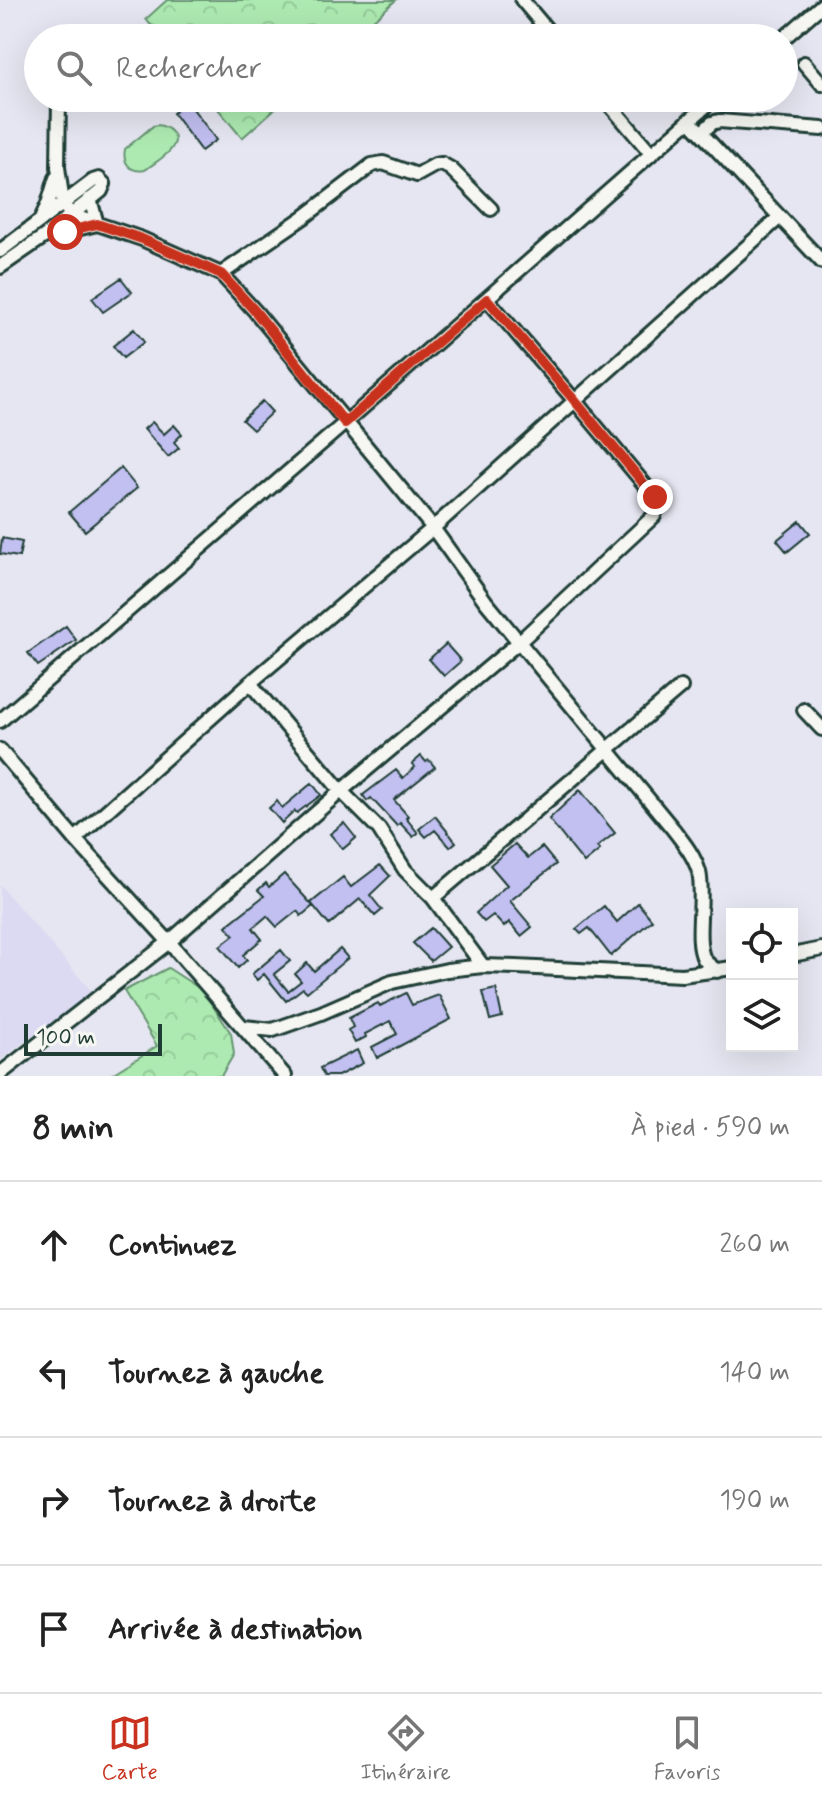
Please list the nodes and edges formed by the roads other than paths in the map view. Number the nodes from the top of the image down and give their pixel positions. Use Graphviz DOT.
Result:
graph roads {
  1 [pos="522,0"];
  2 [pos="822,5"];
  3 [pos="542,24"];
  4 [pos="798,26"];
  5 [pos="804,63"];
  6 [pos="822,84"];
  7 [pos="59,112"];
  8 [pos="616,112"];
  9 [pos="698,112"];
  10 [pos="689,120"];
  11 [pos="822,129"];
  12 [pos="701,133"];
  13 [pos="651,153"];
  14 [pos="58,167"];
  15 [pos="86,194"];
  16 [pos="63,204"];
  17 [pos="491,209"];
  18 [pos="71,215"];
  19 [pos="780,217"];
  20 [pos="39,222"];
  21 [pos="97,224"];
  22 [pos="0,231"];
  23 [pos="45,236"];
  24 [pos="5,247"];
  25 [pos="822,262"];
  26 [pos="0,267"];
  27 [pos="221,274"];
  28 [pos="487,299"];
  29 [pos="575,401"];
  30 [pos="345,423"];
  31 [pos="433,528"];
  32 [pos="519,642"];
  33 [pos="250,683"];
  34 [pos="681,687"];
  35 [pos="804,710"];
  36 [pos="0,721"];
  37 [pos="822,729"];
  38 [pos="607,748"];
  39 [pos="0,750"];
  40 [pos="341,791"];
  41 [pos="75,839"];
  42 [pos="433,898"];
  43 [pos="169,942"];
  44 [pos="822,949"];
  45 [pos="798,954"];
  46 [pos="483,966"];
  47 [pos="726,969"];
  48 [pos="717,971"];
  49 [pos="244,1027"];
  50 [pos="0,1074"];
  51 [pos="285,1076"];
  1 -- 3 [label="street"];
  2 -- 4 [label="street"];
  5 -- 6 [label="street"];
  7 -- 14 [label="street"];
  8 -- 13 [label="street"];
  9 -- 10 [label="street"];
  10 -- 12 [label="street"];
  10 -- 13 [label="street"];
  11 -- 12 [label="street"];
  12 -- 19 [label="street"];
  13 -- 28 [label="street"];
  14 -- 15 [label="street"];
  14 -- 16 [label="street"];
  14 -- 20 [label="street"];
  15 -- 16 [label="street"];
  15 -- 18 [label="street"];
  15 -- 21 [label="street"];
  16 -- 18 [label="street"];
  16 -- 20 [label="street"];
  17 -- 27 [label="street"];
  18 -- 21 [label="street"];
  18 -- 23 [label="street"];
  19 -- 25 [label="street"];
  19 -- 29 [label="street"];
  20 -- 24 [label="street"];
  21 -- 23 [label="street"];
  21 -- 27 [label="street"];
  22 -- 24 [label="street"];
  23 -- 26 [label="street"];
  27 -- 30 [label="street"];
  28 -- 29 [label="street"];
  28 -- 30 [label="street"];
  29 -- 31 [label="street"];
  29 -- 32 [label="street"];
  30 -- 31 [label="street"];
  30 -- 36 [label="street"];
  31 -- 32 [label="street"];
  31 -- 33 [label="street"];
  32 -- 38 [label="street"];
  32 -- 40 [label="street"];
  33 -- 40 [label="street"];
  33 -- 41 [label="street"];
  34 -- 38 [label="street"];
  35 -- 37 [label="street"];
  38 -- 42 [label="street"];
  38 -- 48 [label="street"];
  39 -- 41 [label="street"];
  40 -- 42 [label="street"];
  40 -- 43 [label="street"];
  41 -- 43 [label="street"];
  42 -- 46 [label="street"];
  43 -- 49 [label="street"];
  43 -- 50 [label="street"];
  44 -- 45 [label="street"];
  46 -- 48 [label="street"];
  46 -- 49 [label="street"];
  47 -- 48 [label="street"];
  49 -- 51 [label="street"];
}
